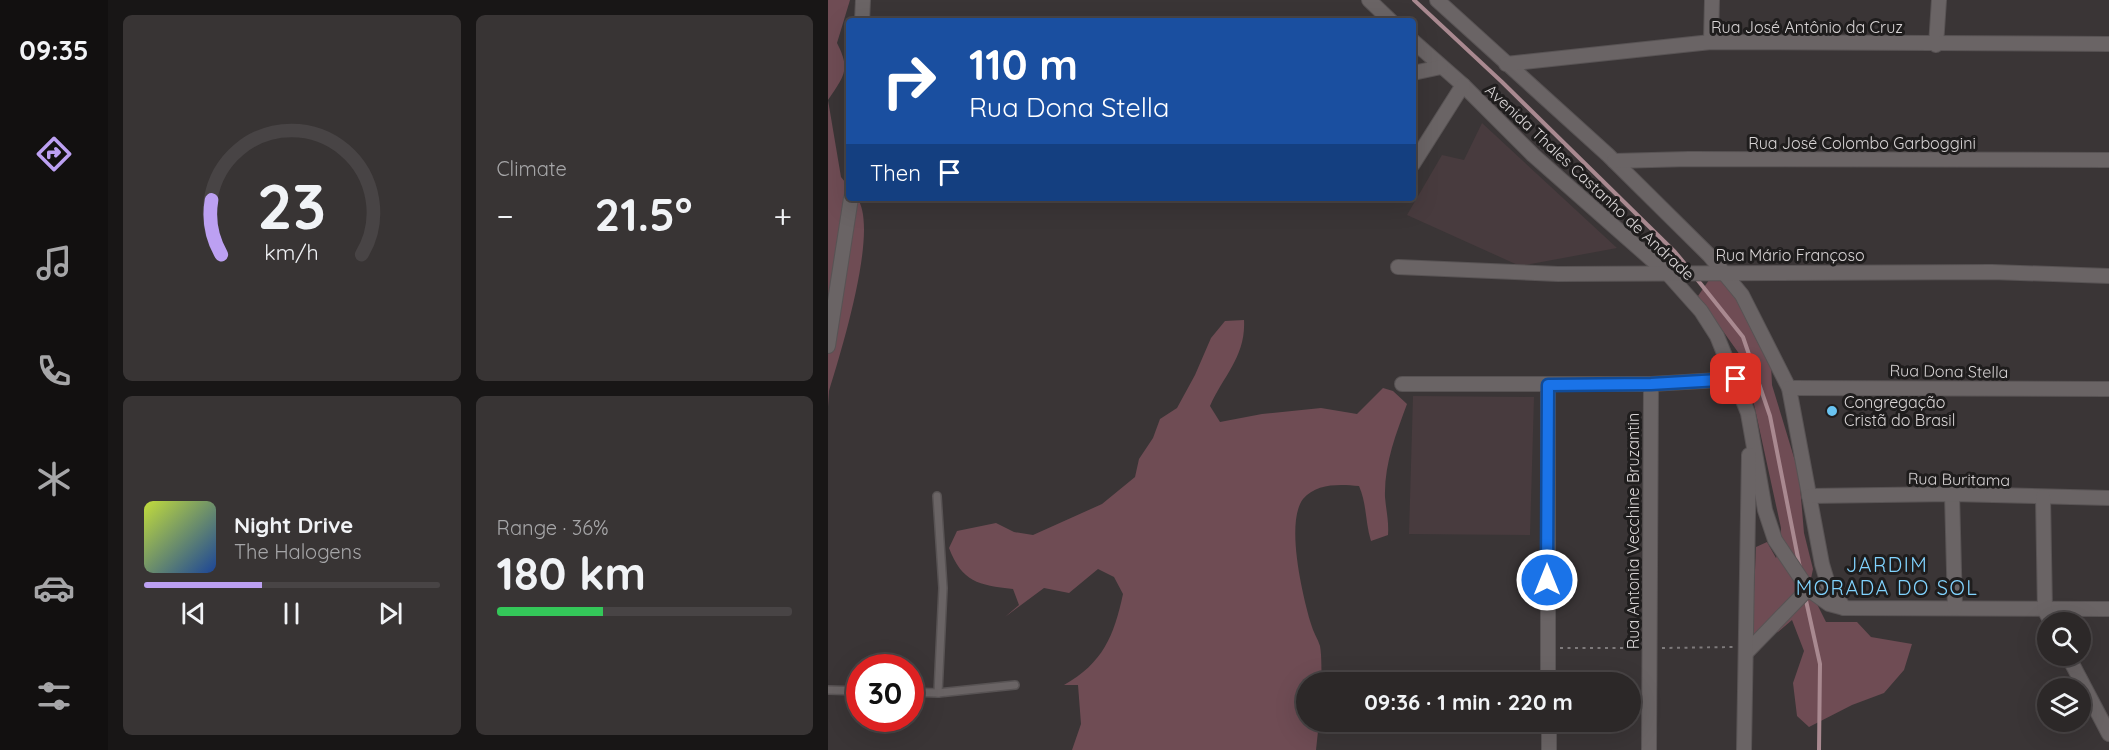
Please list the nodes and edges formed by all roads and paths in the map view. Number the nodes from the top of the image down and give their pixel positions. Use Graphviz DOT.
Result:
graph roads {
  1 [pos="863,0"];
  2 [pos="1369,0"];
  3 [pos="1437,0"];
  4 [pos="1713,0"];
  5 [pos="1939,0"];
  6 [pos="862,18"];
  7 [pos="1388,18"];
  8 [pos="2109,40"];
  9 [pos="1711,42"];
  10 [pos="1416,44"];
  11 [pos="2109,44"];
  12 [pos="1936,45"];
  13 [pos="2109,55"];
  14 [pos="1506,64"];
  15 [pos="1441,67"];
  16 [pos="1416,72"];
  17 [pos="1463,85"];
  18 [pos="1416,159"];
  19 [pos="2109,160"];
  20 [pos="1614,161"];
  21 [pos="851,201"];
  22 [pos="1398,267"];
  23 [pos="1725,272"];
  24 [pos="1668,274"];
  25 [pos="2109,276"];
  26 [pos="828,346"];
  27 [pos="1736,379"];
  28 [pos="1402,384"];
  29 [pos="1651,384"];
  30 [pos="1548,385"];
  31 [pos="1789,388"];
  32 [pos="2109,389"];
  33 [pos="1748,413"];
  34 [pos="1952,494"];
  35 [pos="1809,495"];
  36 [pos="937,496"];
  37 [pos="2043,497"];
  38 [pos="2109,498"];
  39 [pos="1808,589"];
  40 [pos="1844,608"];
  41 [pos="1955,608"];
  42 [pos="2109,609"];
  43 [pos="2048,612"];
  44 [pos="2086,612"];
  45 [pos="2037,616"];
  46 [pos="1547,648"];
  47 [pos="1649,648"];
  48 [pos="1746,650"];
  49 [pos="2073,666"];
  50 [pos="1548,672"];
  51 [pos="1015,685"];
  52 [pos="828,690"];
  53 [pos="846,691"];
  54 [pos="924,692"];
  55 [pos="938,693"];
  56 [pos="1549,732"];
  57 [pos="2109,734"];
  58 [pos="1550,750"];
  59 [pos="1649,750"];
  60 [pos="1744,750"];
  1 -- 6 [label="street"];
  2 -- 7 [label="street"];
  3 -- 14 [label="street, Avenida Thales Castanho de Andrade"];
  4 -- 9 [label="street"];
  5 -- 12 [label="street"];
  8 -- 11 [label="street"];
  9 -- 12 [label="street, Rua José Antônio da Cruz"];
  9 -- 14 [label="street, Rua José Antônio da Cruz"];
  10 -- 15 [label="street, Avenida Thales Castanho de Andrade"];
  11 -- 12 [label="street, Rua José Antônio da Cruz"];
  11 -- 13 [label="street"];
  14 -- 20 [label="street, Avenida Thales Castanho de Andrade"];
  15 -- 16 [label="street"];
  15 -- 17 [label="street, Avenida Thales Castanho de Andrade"];
  17 -- 18 [label="street"];
  17 -- 24 [label="street, Avenida Thales Castanho de Andrade"];
  19 -- 20 [label="street, Rua José Colombo Garboggini"];
  20 -- 23 [label="street, Avenida Thales Castanho de Andrade"];
  21 -- 26 [label="street"];
  22 -- 24 [label="street, Rua Mário Françoso"];
  23 -- 24 [label="street, Rua Mário Françoso"];
  23 -- 25 [label="street, Rua Mário Françoso"];
  23 -- 31 [label="street, Avenida Thales Castanho de Andrade"];
  24 -- 27 [label="street, Avenida Thales Castanho de Andrade"];
  27 -- 29 [label="street"];
  27 -- 33 [label="street, Avenida Thales Castanho de Andrade"];
  28 -- 30 [label="street"];
  29 -- 30 [label="street"];
  29 -- 47 [label="street, Rua Antonia Vecchine Bruzantin"];
  30 -- 46 [label="street"];
  31 -- 32 [label="street, Rua Dona Stella"];
  31 -- 35 [label="street, Avenida Thales Castanho de Andrade"];
  33 -- 39 [label="street, Avenida Thales Castanho de Andrade"];
  33 -- 48 [label="street"];
  34 -- 35 [label="street, Rua Buritama"];
  34 -- 37 [label="street, Rua Buritama"];
  34 -- 41 [label="street"];
  35 -- 40 [label="street, Avenida Thales Castanho de Andrade"];
  36 -- 55 [label="lane"];
  37 -- 38 [label="street, Rua Buritama"];
  37 -- 43 [label="street"];
  39 -- 40 [label="street, Avenida Thales Castanho de Andrade"];
  39 -- 48 [label="street"];
  40 -- 41 [label="street"];
  41 -- 45 [label="street"];
  42 -- 44 [label="street"];
  46 -- 47 [label="path"];
  46 -- 50 [label="street"];
  47 -- 48 [label="path"];
  47 -- 59 [label="street, Rua Antonia Vecchine Bruzantin"];
  48 -- 60 [label="street"];
  49 -- 57 [label="street"];
  51 -- 55 [label="lane"];
  52 -- 53 [label="lane"];
  54 -- 55 [label="lane"];
  56 -- 58 [label="street"];
}
